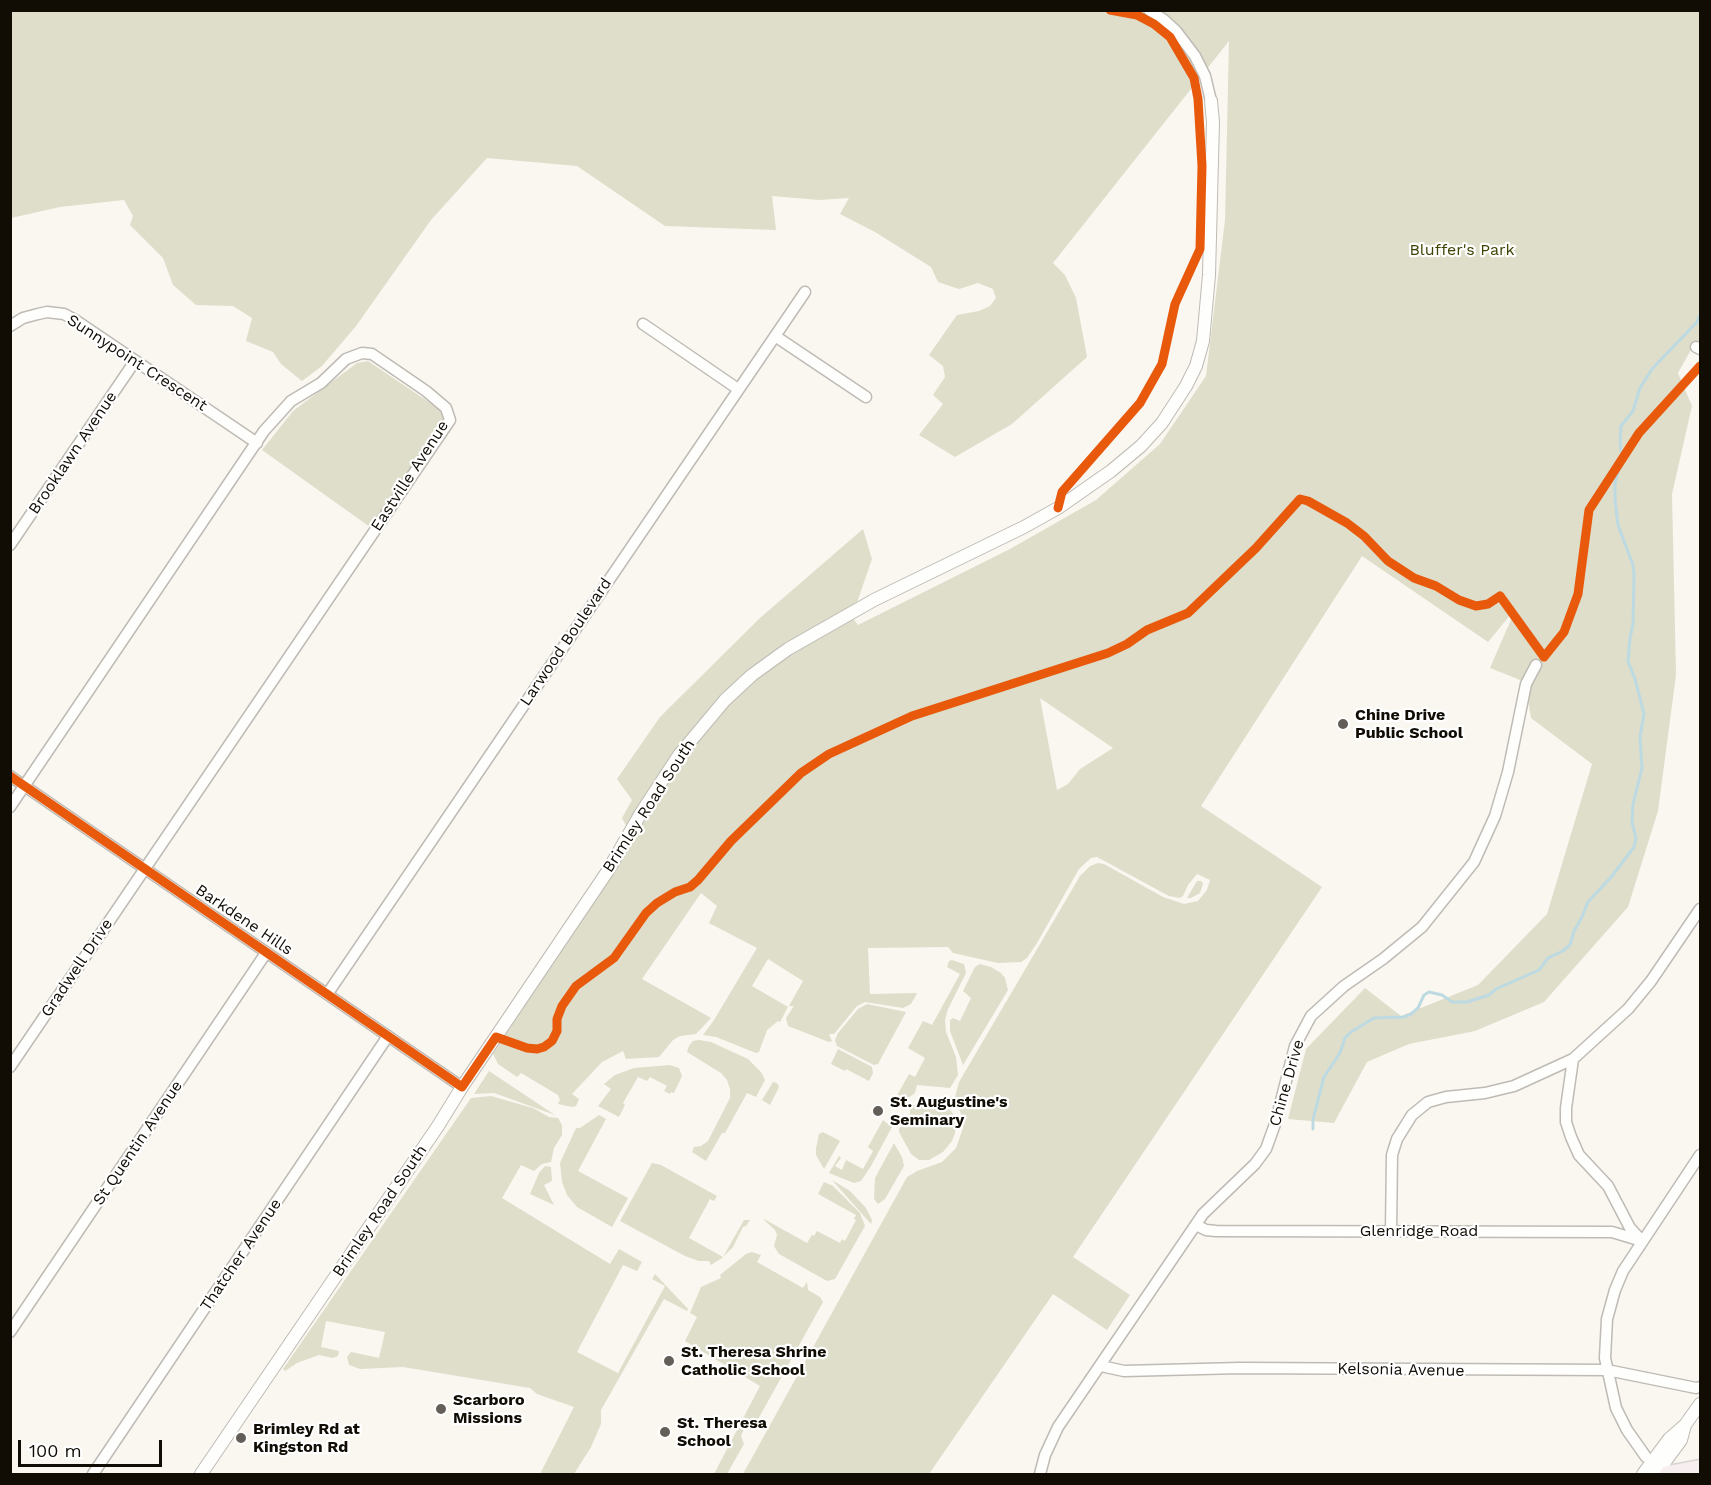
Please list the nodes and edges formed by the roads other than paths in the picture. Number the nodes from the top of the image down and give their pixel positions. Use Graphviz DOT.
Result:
graph roads {
  1 [pos="1149,10"];
  2 [pos="1165,15"];
  3 [pos="1212,101"];
  4 [pos="805,292"];
  5 [pos="643,324"];
  6 [pos="10,326"];
  7 [pos="775,336"];
  8 [pos="135,361"];
  9 [pos="738,389"];
  10 [pos="866,397"];
  11 [pos="257,443"];
  12 [pos="10,545"];
  13 [pos="1536,666"];
  14 [pos="10,777"];
  15 [pos="25,786"];
  16 [pos="10,807"];
  17 [pos="144,870"];
  18 [pos="1701,909"];
  19 [pos="266,953"];
  20 [pos="328,993"];
  21 [pos="388,1036"];
  22 [pos="1573,1059"];
  23 [pos="10,1067"];
  24 [pos="462,1087"];
  25 [pos="1701,1155"];
  26 [pos="1196,1225"];
  27 [pos="1391,1231"];
  28 [pos="1642,1241"];
  29 [pos="10,1332"];
  30 [pos="1101,1366"];
  31 [pos="1607,1370"];
  32 [pos="1701,1387"];
  33 [pos="1701,1404"];
  34 [pos="1685,1425"];
  35 [pos="1646,1456"];
  36 [pos="1701,1468"];
  37 [pos="93,1474"];
  38 [pos="201,1474"];
  39 [pos="1040,1474"];
  40 [pos="1643,1474"];
  41 [pos="1656,1474"];
  42 [pos="1668,1474"];
  1 -- 2 [label="street"];
  2 -- 3 [label="street"];
  3 -- 24 [label="street, Brimley Road South"];
  4 -- 7 [label="street, Larwood Boulevard"];
  5 -- 9 [label="street"];
  6 -- 8 [label="street, Sunnypoint Crescent"];
  7 -- 9 [label="street, Larwood Boulevard"];
  7 -- 10 [label="street"];
  8 -- 11 [label="street, Sunnypoint Crescent"];
  8 -- 12 [label="street, Brooklawn Avenue"];
  9 -- 20 [label="street, Larwood Boulevard"];
  11 -- 15 [label="street, Eastville Avenue"];
  11 -- 17 [label="street, Eastville Avenue"];
  13 -- 26 [label="street, Chine Drive"];
  14 -- 15 [label="street, Barkdene Hills"];
  15 -- 16 [label="street, Eastville Avenue"];
  15 -- 17 [label="street, Barkdene Hills"];
  17 -- 19 [label="street, Barkdene Hills"];
  17 -- 23 [label="street, Gradwell Drive"];
  18 -- 22 [label="street"];
  19 -- 20 [label="street, Barkdene Hills"];
  19 -- 29 [label="street, St Quentin Avenue"];
  20 -- 21 [label="street, Barkdene Hills"];
  21 -- 24 [label="street, Barkdene Hills"];
  21 -- 37 [label="street, Thatcher Avenue"];
  22 -- 27 [label="street"];
  22 -- 28 [label="street"];
  24 -- 38 [label="street, Brimley Road South"];
  25 -- 28 [label="street"];
  26 -- 27 [label="street, Glenridge Road"];
  26 -- 30 [label="street, Chine Drive"];
  27 -- 28 [label="street, Glenridge Road"];
  28 -- 31 [label="street"];
  30 -- 31 [label="street, Kelsonia Avenue"];
  30 -- 39 [label="street, Chine Drive"];
  31 -- 32 [label="street, Kelsonia Avenue"];
  31 -- 35 [label="street"];
  33 -- 34 [label="street"];
  34 -- 40 [label="street"];
  34 -- 41 [label="street"];
  36 -- 42 [label="main road"];
}
